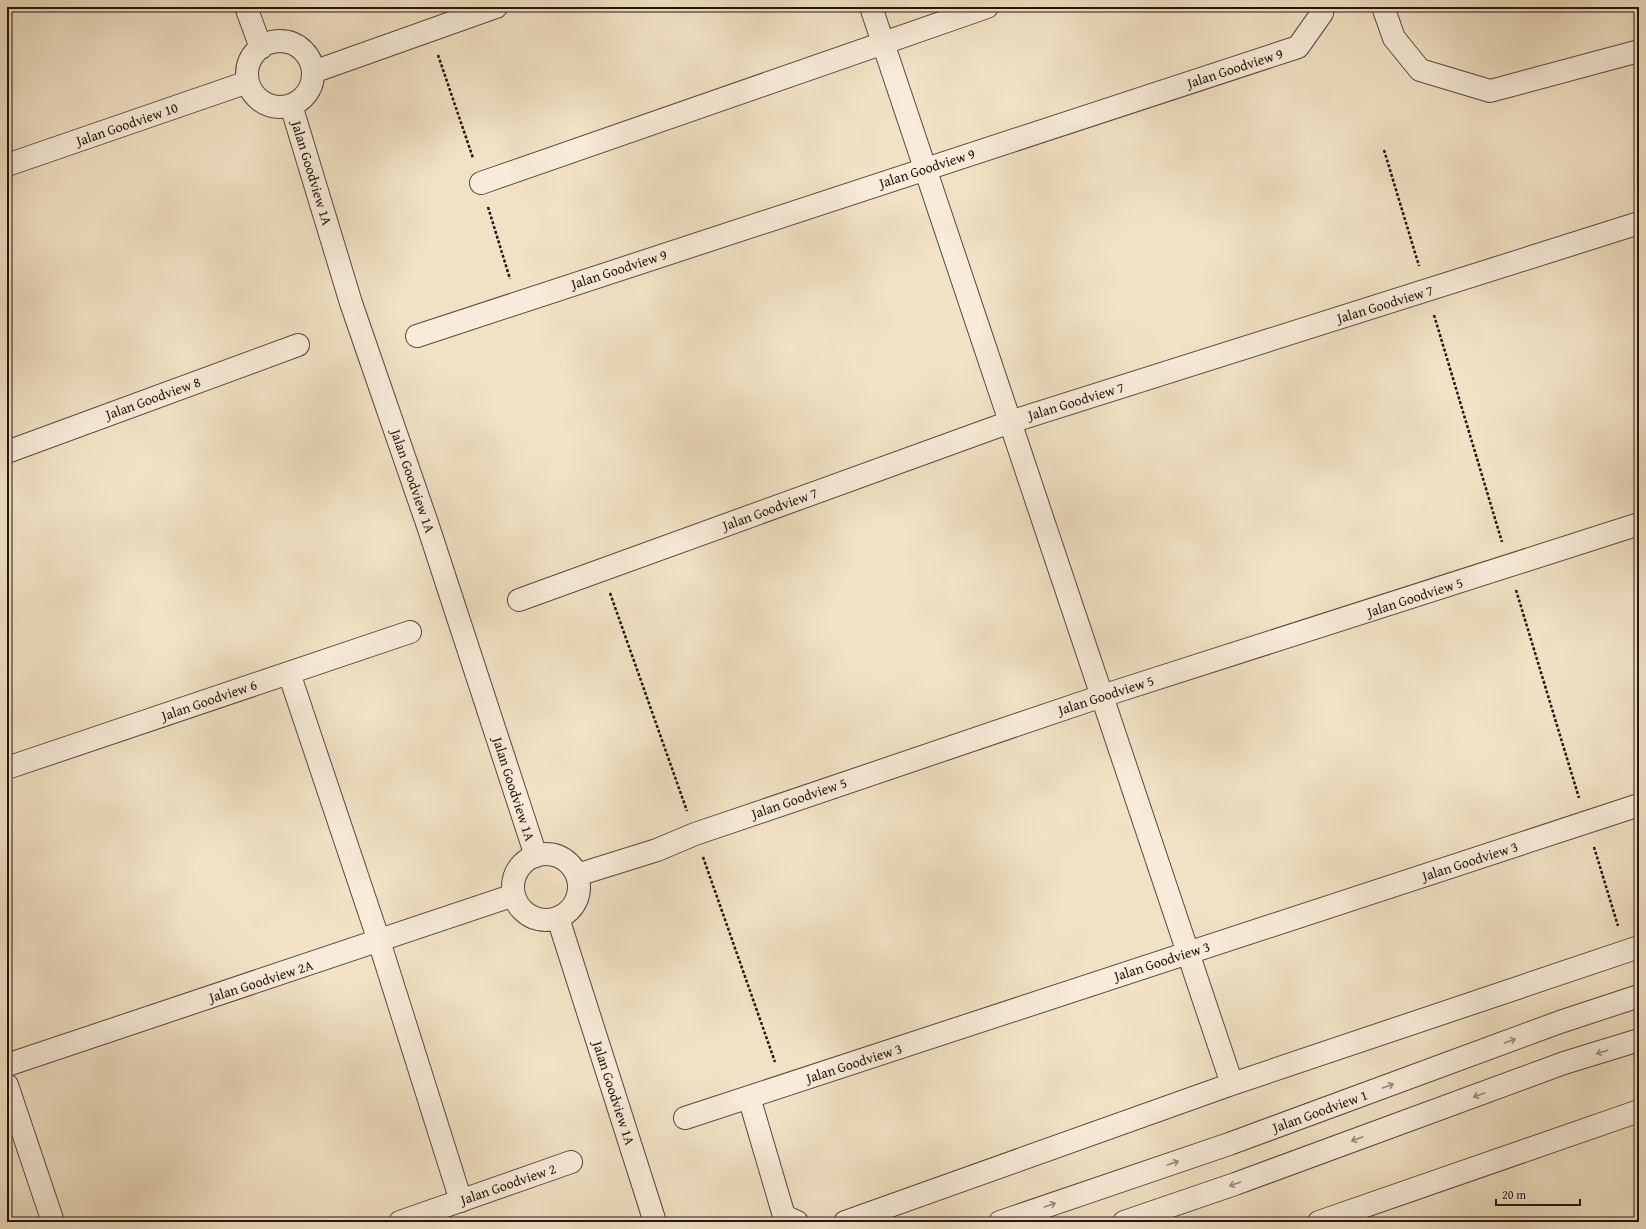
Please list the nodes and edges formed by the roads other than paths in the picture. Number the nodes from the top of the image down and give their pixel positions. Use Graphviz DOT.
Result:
graph roads {
  1 [pos="246,7"];
  2 [pos="496,7"];
  3 [pos="871,7"];
  4 [pos="987,7"];
  5 [pos="1383,7"];
  6 [pos="1321,10"];
  7 [pos="883,43"];
  8 [pos="260,48"];
  9 [pos="1639,50"];
  10 [pos="313,72"];
  11 [pos="248,82"];
  12 [pos="291,105"];
  13 [pos="7,165"];
  14 [pos="925,169"];
  15 [pos="481,183"];
  16 [pos="1639,223"];
  17 [pos="417,336"];
  18 [pos="298,345"];
  19 [pos="1010,422"];
  20 [pos="7,452"];
  21 [pos="1639,524"];
  22 [pos="519,600"];
  23 [pos="410,632"];
  24 [pos="289,673"];
  25 [pos="1102,696"];
  26 [pos="7,768"];
  27 [pos="1639,805"];
  28 [pos="536,856"];
  29 [pos="577,875"];
  30 [pos="514,896"];
  31 [pos="558,918"];
  32 [pos="379,941"];
  33 [pos="1639,948"];
  34 [pos="1189,953"];
  35 [pos="1639,996"];
  36 [pos="1639,1040"];
  37 [pos="7,1066"];
  38 [pos="1232,1084"];
  39 [pos="7,1085"];
  40 [pos="749,1097"];
  41 [pos="1639,1111"];
  42 [pos="685,1118"];
  43 [pos="571,1162"];
  44 [pos="461,1201"];
  45 [pos="53,1222"];
  46 [pos="400,1222"];
  47 [pos="655,1222"];
  48 [pos="797,1222"];
  49 [pos="845,1222"];
  50 [pos="1000,1222"];
  51 [pos="1124,1222"];
  52 [pos="1319,1222"];
  1 -- 8 [label="street"];
  2 -- 10 [label="street"];
  3 -- 7 [label="street"];
  4 -- 7 [label="street"];
  5 -- 9 [label="street"];
  6 -- 14 [label="street, Jalan Goodview 9"];
  7 -- 14 [label="street"];
  7 -- 15 [label="street"];
  8 -- 10 [label="street"];
  8 -- 11 [label="street"];
  10 -- 12 [label="street, Jalan Goodview 1A"];
  11 -- 12 [label="street, Jalan Goodview 1A"];
  11 -- 13 [label="street, Jalan Goodview 10"];
  12 -- 28 [label="street, Jalan Goodview 1A"];
  14 -- 17 [label="street, Jalan Goodview 9"];
  14 -- 19 [label="street"];
  16 -- 19 [label="street, Jalan Goodview 7"];
  18 -- 20 [label="street, Jalan Goodview 8"];
  19 -- 22 [label="street, Jalan Goodview 7"];
  19 -- 25 [label="street"];
  21 -- 25 [label="street, Jalan Goodview 5"];
  23 -- 24 [label="street, Jalan Goodview 6"];
  24 -- 26 [label="street, Jalan Goodview 6"];
  24 -- 32 [label="street"];
  25 -- 29 [label="street, Jalan Goodview 5"];
  25 -- 34 [label="street"];
  27 -- 34 [label="street, Jalan Goodview 3"];
  28 -- 29 [label="street, Jalan Goodview 1A"];
  28 -- 30 [label="street, Jalan Goodview 1A"];
  29 -- 31 [label="street"];
  30 -- 31 [label="street"];
  30 -- 32 [label="street, Jalan Goodview 2A"];
  31 -- 47 [label="street, Jalan Goodview 1A"];
  32 -- 37 [label="street, Jalan Goodview 2A"];
  32 -- 44 [label="street"];
  33 -- 38 [label="street"];
  34 -- 38 [label="street"];
  34 -- 40 [label="street, Jalan Goodview 3"];
  50 -- 35 [label="street, Jalan Goodview 1, one-way"];
  36 -- 51 [label="street, one-way"];
  38 -- 49 [label="street"];
  39 -- 45 [label="street"];
  40 -- 42 [label="street, Jalan Goodview 3"];
  40 -- 48 [label="street"];
  41 -- 52 [label="street"];
  43 -- 44 [label="street, Jalan Goodview 2"];
  44 -- 46 [label="street, Jalan Goodview 2"];
}
